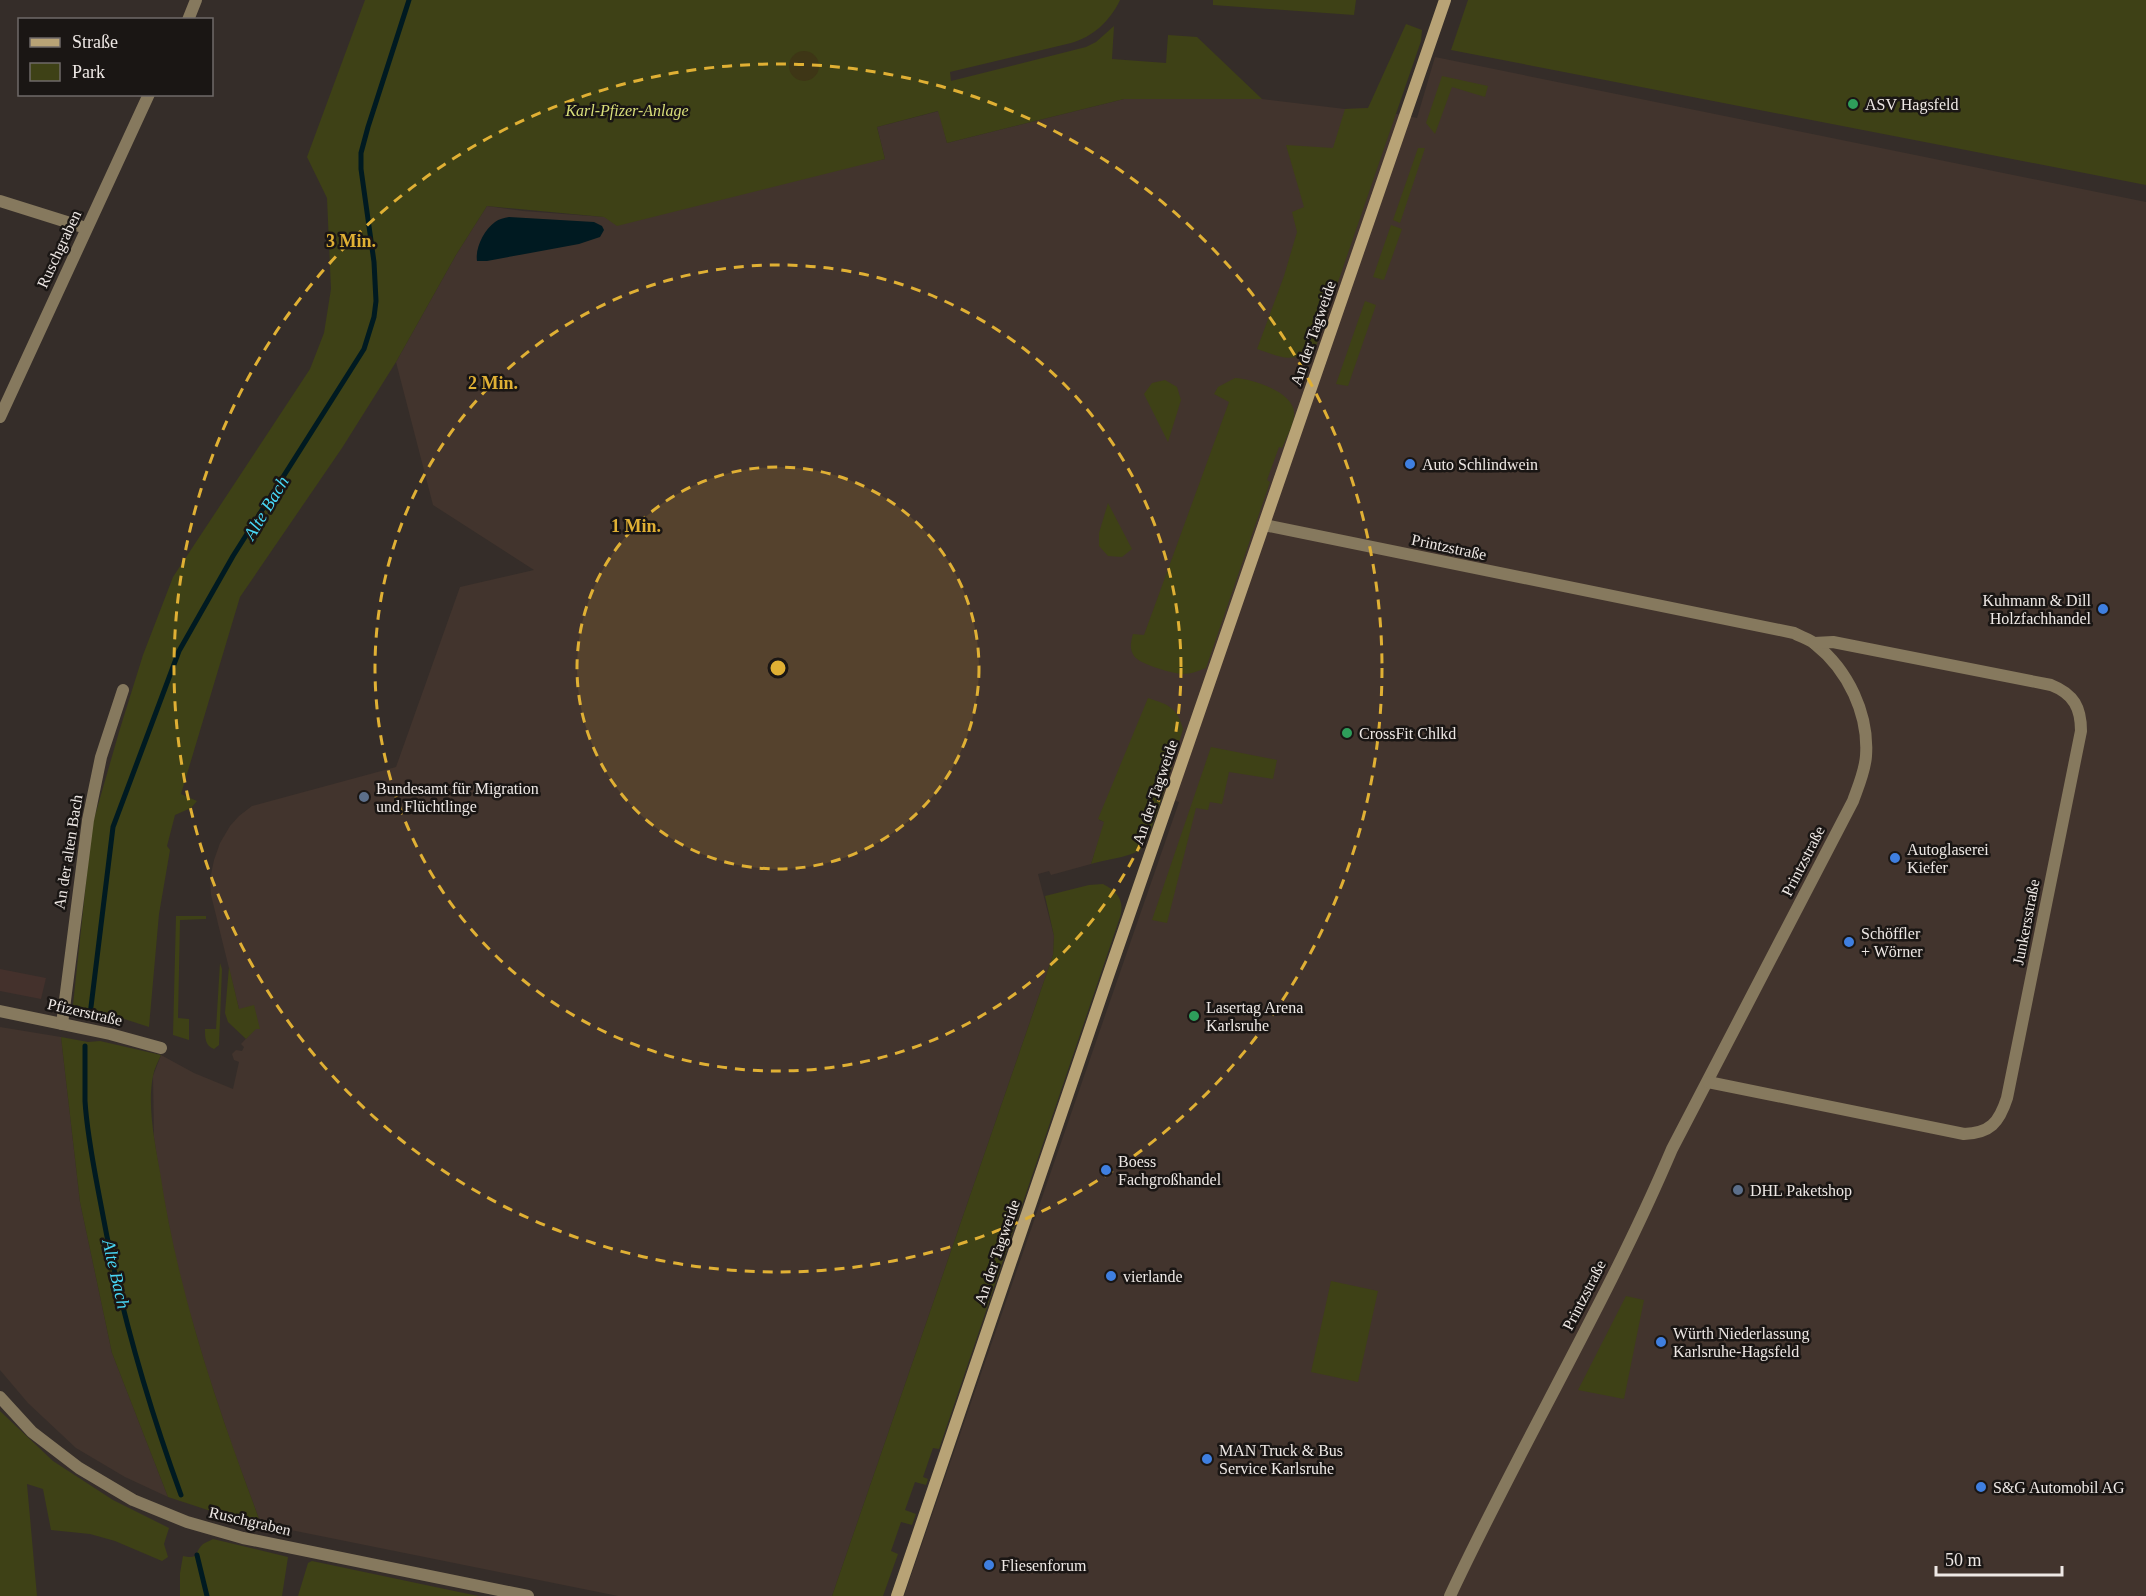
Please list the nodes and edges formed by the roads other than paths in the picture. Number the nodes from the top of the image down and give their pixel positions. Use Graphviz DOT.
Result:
graph roads {
  1 [pos="196,0"];
  2 [pos="1445,0"];
  3 [pos="189,18"];
  4 [pos="148,96"];
  5 [pos="0,201"];
  6 [pos="86,228"];
  7 [pos="0,417"];
  8 [pos="1264,525"];
  9 [pos="1814,643"];
  10 [pos="123,690"];
  11 [pos="0,1011"];
  12 [pos="62,1024"];
  13 [pos="161,1047"];
  14 [pos="1708,1082"];
  15 [pos="0,1397"];
  16 [pos="528,1596"];
  17 [pos="897,1596"];
  18 [pos="1450,1596"];
  1 -- 3 [label="street"];
  2 -- 8 [label="main road, An der Tagweide"];
  4 -- 6 [label="street, Ruschgraben"];
  5 -- 6 [label="street"];
  6 -- 7 [label="street, Ruschgraben"];
  8 -- 9 [label="street, Printzstraße"];
  8 -- 17 [label="main road, An der Tagweide"];
  9 -- 14 [label="street, Printzstraße"];
  9 -- 14 [label="street, Junkersstraße"];
  10 -- 12 [label="street, An der alten Bach"];
  11 -- 12 [label="street, Pfizerstraße"];
  12 -- 13 [label="street, Pfizerstraße"];
  14 -- 18 [label="street, Printzstraße"];
  15 -- 16 [label="street, Ruschgraben"];
}
